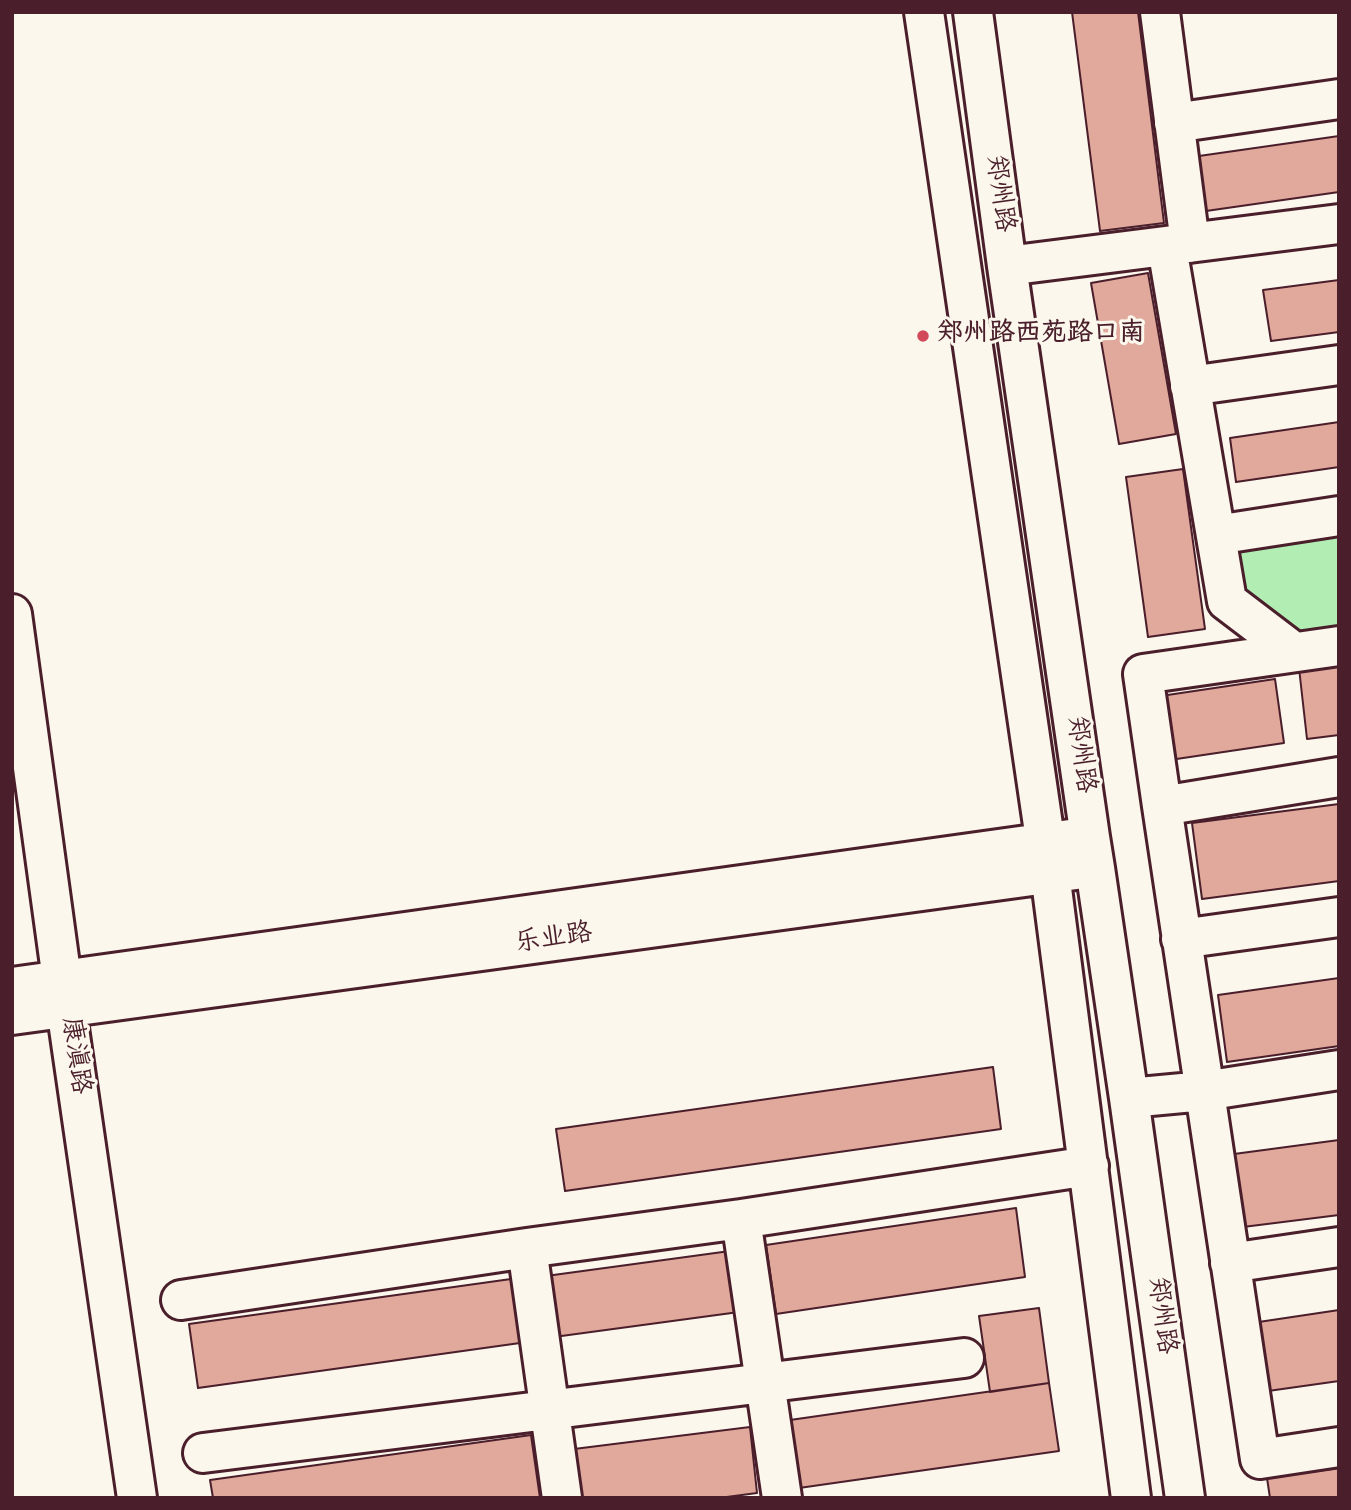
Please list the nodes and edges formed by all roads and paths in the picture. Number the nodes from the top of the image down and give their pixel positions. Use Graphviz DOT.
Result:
graph roads {
  1 [pos="924,12"];
  2 [pos="973,12"];
  3 [pos="1160,12"];
  4 [pos="1339,99"];
  5 [pos="1174,123"];
  6 [pos="1339,224"];
  7 [pos="1178,245"];
  8 [pos="1007,266"];
  9 [pos="1339,365"];
  10 [pos="1190,386"];
  11 [pos="1339,516"];
  12 [pos="1216,535"];
  13 [pos="12,614"];
  14 [pos="1339,646"];
  15 [pos="1294,652"];
  16 [pos="1339,777"];
  17 [pos="1162,806"];
  18 [pos="12,812"];
  19 [pos="1093,853"];
  20 [pos="1048,858"];
  21 [pos="1339,917"];
  22 [pos="1181,939"];
  23 [pos="38,998"];
  24 [pos="1339,1070"];
  25 [pos="1204,1091"];
  26 [pos="1129,1098"];
  27 [pos="1089,1166"];
  28 [pos="741,1219"];
  29 [pos="1339,1247"];
  30 [pos="527,1248"];
  31 [pos="1230,1264"];
  32 [pos="181,1300"];
  33 [pos="964,1358"];
  34 [pos="765,1383"];
  35 [pos="550,1410"];
  36 [pos="1339,1447"];
  37 [pos="203,1453"];
  38 [pos="110,1498"];
  39 [pos="137,1498"];
  40 [pos="562,1498"];
  41 [pos="782,1498"];
  42 [pos="1131,1498"];
  43 [pos="1185,1498"];
  1 -- 20 [label="street, 郑州路"];
  2 -- 8 [label="street, 郑州路"];
  3 -- 5 [label="street"];
  4 -- 5 [label="street"];
  5 -- 7 [label="street"];
  6 -- 7 [label="street"];
  7 -- 8 [label="street"];
  7 -- 10 [label="street"];
  8 -- 19 [label="street, 郑州路"];
  9 -- 10 [label="street"];
  10 -- 12 [label="street"];
  11 -- 12 [label="street"];
  12 -- 15 [label="street"];
  13 -- 23 [label="street, 康滇路"];
  14 -- 15 [label="street"];
  15 -- 17 [label="street"];
  16 -- 17 [label="street"];
  17 -- 22 [label="street"];
  18 -- 23 [label="street, 康滇路"];
  19 -- 20 [label="street, 乐业路"];
  19 -- 26 [label="street, 郑州路"];
  20 -- 23 [label="street, 乐业路"];
  20 -- 27 [label="street, 郑州路"];
  21 -- 22 [label="street"];
  22 -- 25 [label="street"];
  23 -- 38 [label="street, 康滇路"];
  23 -- 39 [label="street, 康滇路"];
  24 -- 25 [label="street"];
  25 -- 26 [label="street"];
  25 -- 31 [label="street"];
  26 -- 43 [label="street, 郑州路"];
  27 -- 28 [label="street"];
  27 -- 42 [label="street, 郑州路"];
  28 -- 30 [label="street"];
  28 -- 34 [label="street"];
  29 -- 31 [label="street"];
  30 -- 32 [label="street"];
  30 -- 35 [label="street"];
  31 -- 36 [label="street"];
  33 -- 34 [label="street"];
  34 -- 35 [label="street"];
  34 -- 41 [label="street"];
  35 -- 37 [label="street"];
  35 -- 40 [label="street"];
}
